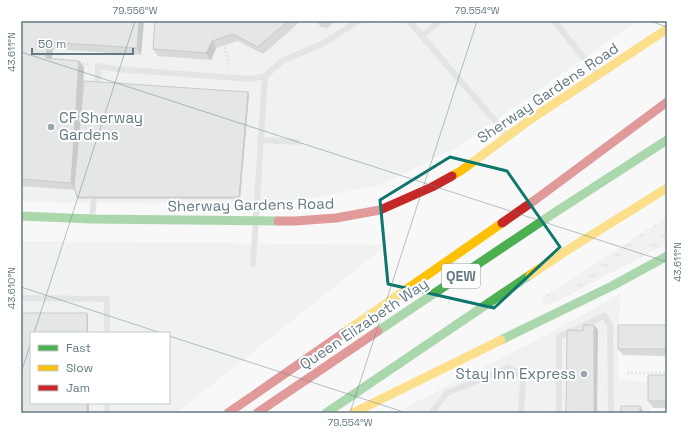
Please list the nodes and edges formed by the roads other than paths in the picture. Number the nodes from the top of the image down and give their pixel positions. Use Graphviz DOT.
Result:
graph roads {
  1 [pos="358,21"];
  2 [pos="409,21"];
  3 [pos="440,21"];
  4 [pos="554,21"];
  5 [pos="667,29"];
  6 [pos="422,36"];
  7 [pos="598,75"];
  8 [pos="264,76"];
  9 [pos="98,84"];
  10 [pos="667,102"];
  11 [pos="507,138"];
  12 [pos="260,140"];
  13 [pos="667,140"];
  14 [pos="296,142"];
  15 [pos="667,188"];
  16 [pos="94,199"];
  17 [pos="21,216"];
  18 [pos="92,219"];
  19 [pos="256,221"];
  20 [pos="667,256"];
  21 [pos="254,264"];
  22 [pos="21,298"];
  23 [pos="107,332"];
  24 [pos="228,413"];
  25 [pos="257,413"];
  26 [pos="326,413"];
  27 [pos="353,413"];
  28 [pos="431,413"];
  29 [pos="521,413"];
  30 [pos="559,413"];
  31 [pos="611,413"];
  1 -- 8 [label="lane"];
  2 -- 6 [label="lane"];
  3 -- 6 [label="lane"];
  4 -- 7 [label="lane"];
  5 -- 7 [label="main road, Sherway Gardens Road"];
  6 -- 11 [label="lane"];
  7 -- 11 [label="main road, Sherway Gardens Road"];
  8 -- 9 [label="lane"];
  8 -- 12 [label="lane"];
  10 -- 24 [label="main road"];
  11 -- 19 [label="main road, Sherway Gardens Road"];
  12 -- 14 [label="lane"];
  12 -- 19 [label="lane"];
  13 -- 25 [label="main road, Queen Elizabeth Way / QEW"];
  15 -- 26 [label="main road"];
  16 -- 18 [label="lane"];
  17 -- 18 [label="main road, Sherway Gardens Road"];
  18 -- 19 [label="main road, Sherway Gardens Road"];
  19 -- 21 [label="lane"];
  20 -- 27 [label="main road"];
  22 -- 23 [label="lane"];
  28 -- 29 [label="lane"];
  30 -- 31 [label="lane"];
}
